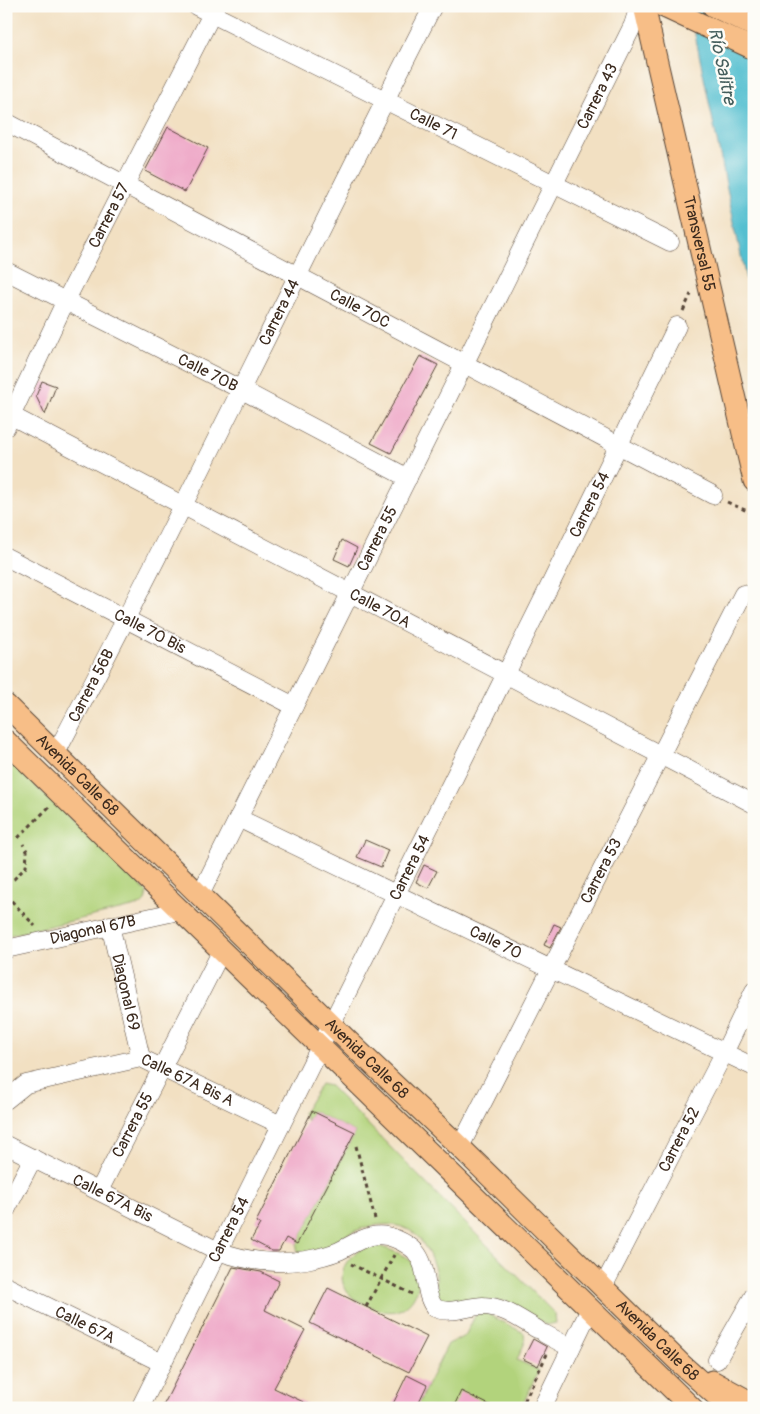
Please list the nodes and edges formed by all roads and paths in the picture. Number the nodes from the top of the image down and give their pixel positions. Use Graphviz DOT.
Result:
graph roads {
  1 [pos="196,6"];
  2 [pos="433,6"];
  3 [pos="639,6"];
  4 [pos="644,6"];
  5 [pos="712,6"];
  6 [pos="214,10"];
  7 [pos="671,10"];
  8 [pos="752,25"];
  9 [pos="754,49"];
  10 [pos="384,101"];
  11 [pos="6,122"];
  12 [pos="554,184"];
  13 [pos="125,186"];
  14 [pos="670,242"];
  15 [pos="6,271"];
  16 [pos="296,276"];
  17 [pos="65,302"];
  18 [pos="677,326"];
  19 [pos="464,365"];
  20 [pos="240,389"];
  21 [pos="8,419"];
  22 [pos="619,446"];
  23 [pos="408,478"];
  24 [pos="754,481"];
  25 [pos="713,495"];
  26 [pos="182,504"];
  27 [pos="754,514"];
  28 [pos="6,557"];
  29 [pos="351,593"];
  30 [pos="743,594"];
  31 [pos="127,619"];
  32 [pos="507,675"];
  33 [pos="6,704"];
  34 [pos="294,706"];
  35 [pos="6,741"];
  36 [pos="56,753"];
  37 [pos="660,755"];
  38 [pos="61,795"];
  39 [pos="754,804"];
  40 [pos="238,818"];
  41 [pos="6,834"];
  42 [pos="11,835"];
  43 [pos="18,838"];
  44 [pos="23,844"];
  45 [pos="6,882"];
  46 [pos="6,895"];
  47 [pos="200,895"];
  48 [pos="394,895"];
  49 [pos="179,911"];
  50 [pos="110,925"];
  51 [pos="47,940"];
  52 [pos="6,949"];
  53 [pos="221,952"];
  54 [pos="551,970"];
  55 [pos="754,991"];
  56 [pos="332,1024"];
  57 [pos="320,1048"];
  58 [pos="724,1053"];
  59 [pos="141,1058"];
  60 [pos="754,1067"];
  61 [pos="162,1068"];
  62 [pos="6,1100"];
  63 [pos="281,1126"];
  64 [pos="6,1145"];
  65 [pos="356,1146"];
  66 [pos="460,1147"];
  67 [pos="33,1158"];
  68 [pos="99,1191"];
  69 [pos="6,1210"];
  70 [pos="379,1234"];
  71 [pos="401,1241"];
  72 [pos="218,1251"];
  73 [pos="330,1254"];
  74 [pos="381,1279"];
  75 [pos="6,1286"];
  76 [pos="603,1287"];
  77 [pos="753,1300"];
  78 [pos="432,1304"];
  79 [pos="366,1307"];
  80 [pos="590,1309"];
  81 [pos="546,1334"];
  82 [pos="571,1348"];
  83 [pos="716,1360"];
  84 [pos="162,1363"];
  85 [pos="681,1364"];
  86 [pos="754,1404"];
  87 [pos="140,1408"];
  88 [pos="521,1408"];
  89 [pos="542,1408"];
  90 [pos="692,1408"];
  91 [pos="730,1408"];
  1 -- 6 [label="street, Calle 71"];
  2 -- 10 [label="street, Carrera 44"];
  3 -- 12 [label="street, Carrera 43"];
  4 -- 24 [label="main road, Transversal 55"];
  5 -- 8 [label="main road"];
  6 -- 10 [label="street, Calle 71"];
  6 -- 13 [label="street, Carrera 57"];
  7 -- 9 [label="main road"];
  10 -- 12 [label="street, Calle 71"];
  10 -- 16 [label="street, Carrera 44"];
  11 -- 13 [label="street, Calle 70C"];
  12 -- 14 [label="street, Calle 71"];
  12 -- 19 [label="street, Carrera 55"];
  13 -- 16 [label="street, Calle 70C"];
  13 -- 17 [label="street, Carrera 57"];
  15 -- 17 [label="street, Calle 70B"];
  16 -- 19 [label="street, Calle 70C"];
  16 -- 20 [label="street, Carrera 44"];
  17 -- 20 [label="street, Calle 70B"];
  17 -- 21 [label="street, Carrera 57"];
  18 -- 22 [label="street, Carrera 54"];
  19 -- 22 [label="street, Calle 70C"];
  19 -- 23 [label="street, Carrera 55"];
  20 -- 23 [label="street, Calle 70B"];
  20 -- 26 [label="street, Carrera 44"];
  21 -- 26 [label="street, Calle 70A"];
  22 -- 25 [label="street, Calle 70C"];
  22 -- 32 [label="street, Carrera 54"];
  23 -- 29 [label="street, Carrera 55"];
  25 -- 27 [label="path"];
  26 -- 29 [label="street, Calle 70A"];
  26 -- 31 [label="street, Carrera 44"];
  28 -- 31 [label="street, Calle 70 Bis"];
  29 -- 32 [label="street, Calle 70A"];
  29 -- 34 [label="street, Carrera 55"];
  30 -- 37 [label="street, Carrera 53"];
  31 -- 34 [label="street, Calle 70 Bis"];
  31 -- 36 [label="street, Carrera 56B"];
  32 -- 37 [label="street, Calle 70A"];
  32 -- 48 [label="street, Carrera 54"];
  33 -- 36 [label="main road, Avenida Calle 68"];
  34 -- 40 [label="street, Carrera 55"];
  35 -- 38 [label="main road, Avenida Calle 68"];
  36 -- 47 [label="main road, Avenida Calle 68"];
  37 -- 39 [label="street, Calle 70A"];
  37 -- 54 [label="street, Carrera 53"];
  38 -- 43 [label="path"];
  38 -- 49 [label="main road, Avenida Calle 68"];
  40 -- 47 [label="street, Carrera 55"];
  40 -- 48 [label="street, Calle 70"];
  41 -- 42 [label="path"];
  44 -- 45 [label="path"];
  46 -- 51 [label="path"];
  47 -- 56 [label="main road, Avenida Calle 68"];
  48 -- 54 [label="street, Calle 70"];
  48 -- 56 [label="street, Carrera 54"];
  49 -- 50 [label="street, Diagonal 67B"];
  49 -- 53 [label="main road, Avenida Calle 68"];
  50 -- 51 [label="street, Diagonal 67B"];
  50 -- 59 [label="street, Diagonal 69"];
  51 -- 52 [label="street, Diagonal 67B"];
  53 -- 57 [label="main road, Avenida Calle 68"];
  53 -- 61 [label="street, Carrera 55"];
  54 -- 58 [label="street, Calle 70"];
  54 -- 66 [label="street, Carrera 53"];
  55 -- 58 [label="street, Carrera 52"];
  56 -- 57 [label="street, Carrera 54"];
  56 -- 66 [label="main road, Avenida Calle 68"];
  57 -- 63 [label="street, Carrera 54"];
  57 -- 80 [label="main road, Avenida Calle 68"];
  58 -- 60 [label="street, Calle 70"];
  58 -- 76 [label="street, Carrera 52"];
  59 -- 61 [label="street, Calle 67A Bis A"];
  59 -- 62 [label="street, Calle 67A Bis A"];
  61 -- 63 [label="street, Calle 67A Bis A"];
  61 -- 68 [label="street, Carrera 55"];
  63 -- 72 [label="street, Carrera 54"];
  64 -- 67 [label="street, Calle 67A Bis"];
  65 -- 70 [label="path"];
  66 -- 76 [label="main road, Avenida Calle 68"];
  67 -- 68 [label="street, Calle 67A Bis"];
  67 -- 69 [label="street"];
  68 -- 72 [label="street, Calle 67A Bis"];
  70 -- 71 [label="street"];
  70 -- 73 [label="street, Calle 67A Bis"];
  71 -- 74 [label="path"];
  71 -- 78 [label="street"];
  72 -- 73 [label="street, Calle 67A Bis"];
  72 -- 84 [label="street, Carrera 54"];
  73 -- 74 [label="path"];
  74 -- 78 [label="path"];
  74 -- 79 [label="path"];
  75 -- 84 [label="street, Calle 67A"];
  76 -- 85 [label="main road, Avenida Calle 68"];
  77 -- 83 [label="street"];
  78 -- 81 [label="street"];
  80 -- 82 [label="street"];
  80 -- 90 [label="main road, Avenida Calle 68"];
  81 -- 82 [label="street"];
  81 -- 88 [label="path"];
  82 -- 89 [label="street"];
  84 -- 87 [label="street, Carrera 54"];
  85 -- 86 [label="main road"];
  85 -- 91 [label="main road, Avenida Calle 68"];
}
